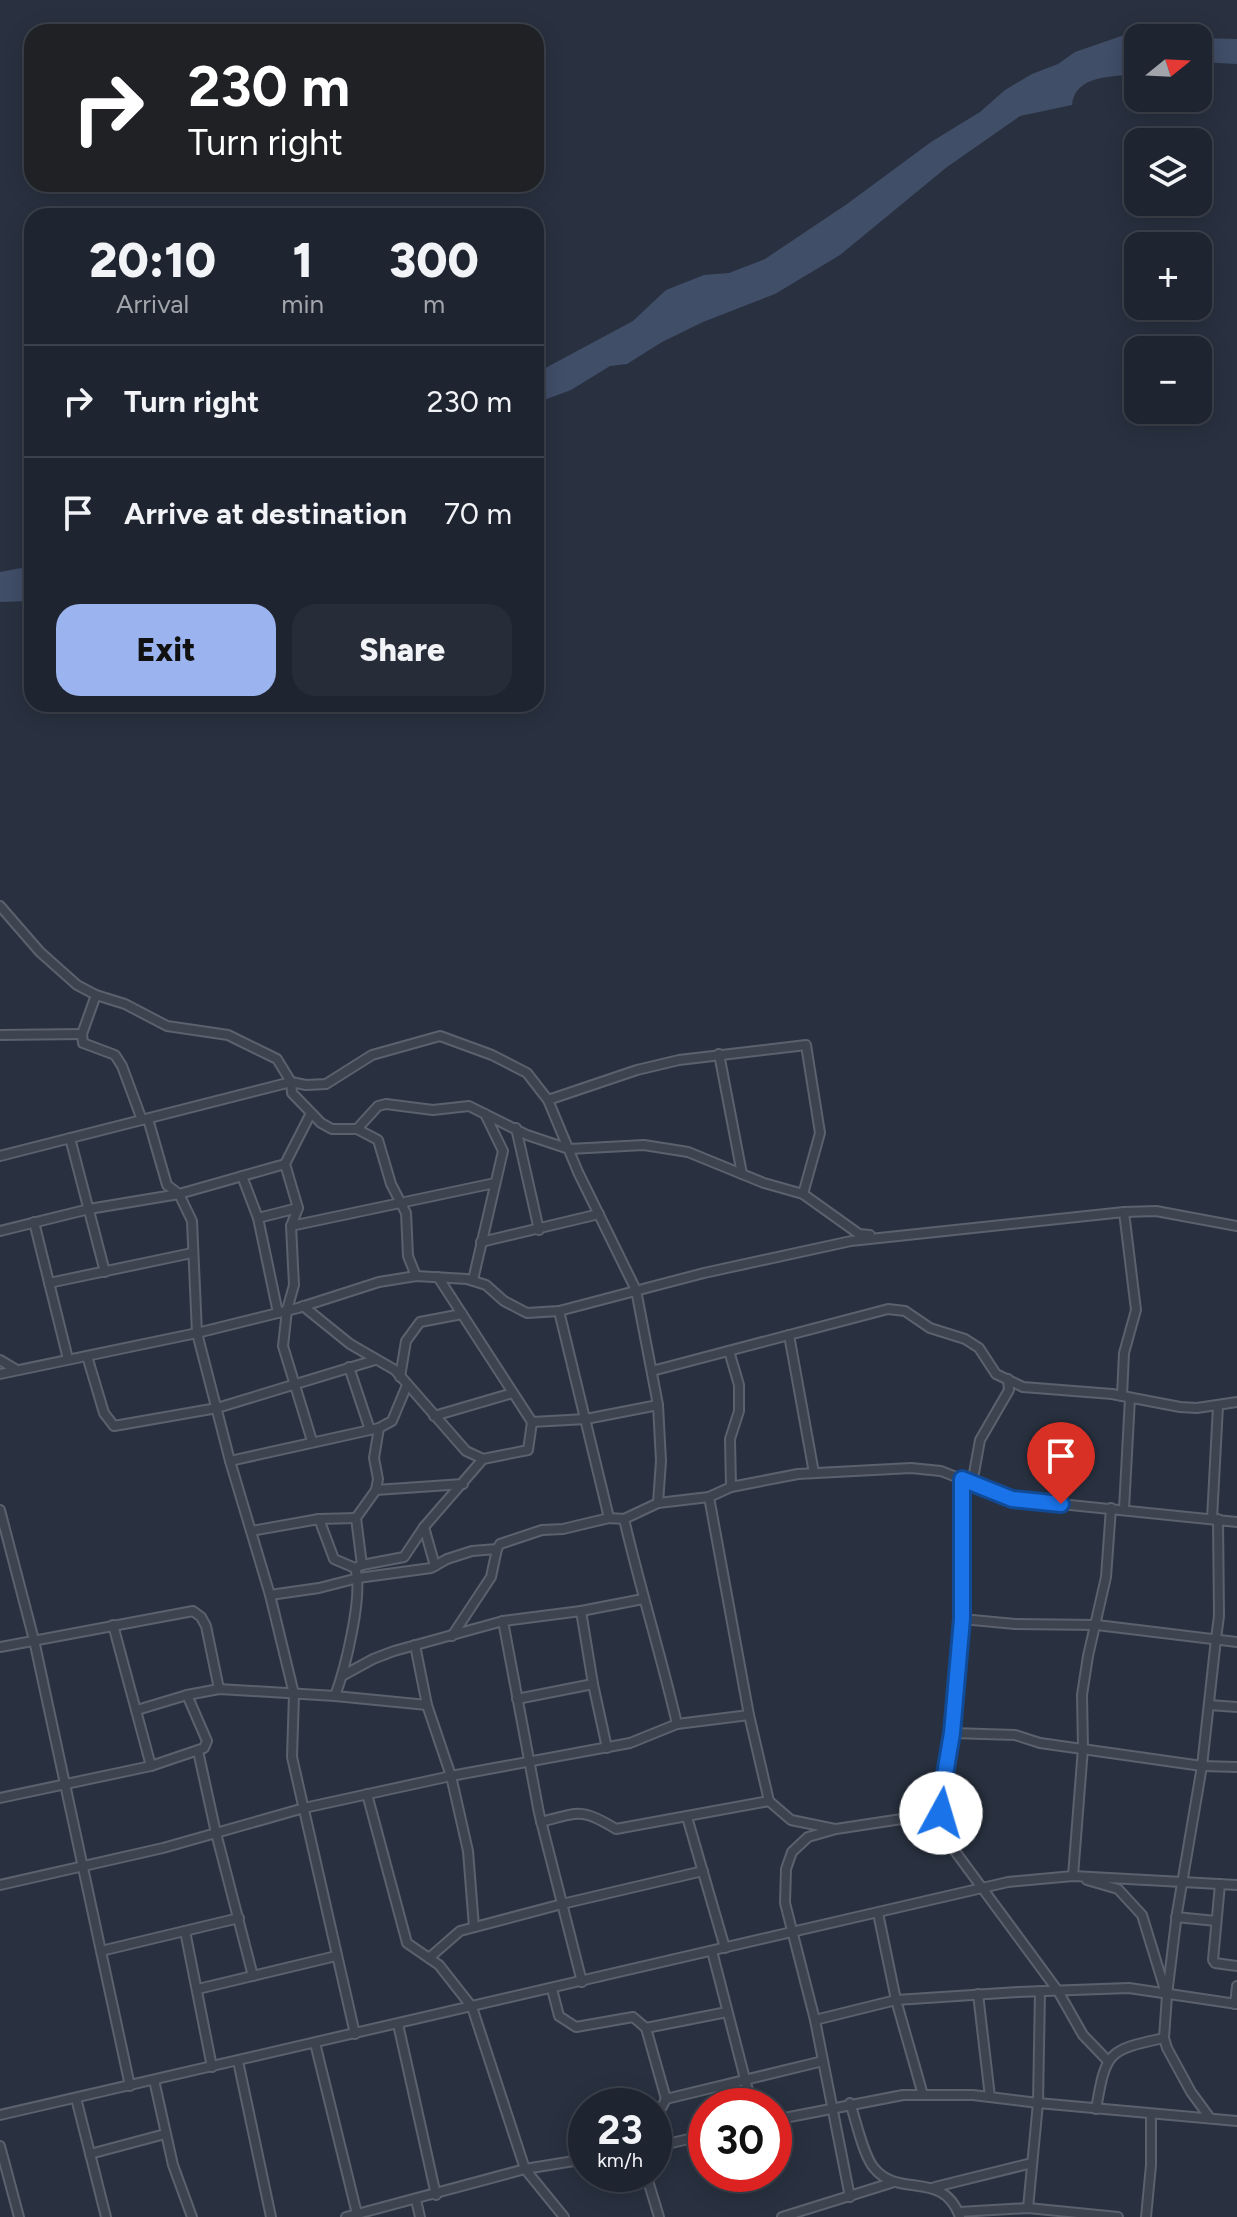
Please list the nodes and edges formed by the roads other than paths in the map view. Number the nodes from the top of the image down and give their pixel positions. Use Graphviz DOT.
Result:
graph roads {
  1 [pos="0,906"];
  2 [pos="96,995"];
  3 [pos="82,1034"];
  4 [pos="0,1035"];
  5 [pos="719,1054"];
  6 [pos="291,1082"];
  7 [pos="548,1100"];
  8 [pos="311,1113"];
  9 [pos="485,1114"];
  10 [pos="145,1119"];
  11 [pos="516,1128"];
  12 [pos="357,1129"];
  13 [pos="70,1138"];
  14 [pos="569,1149"];
  15 [pos="0,1156"];
  16 [pos="285,1164"];
  17 [pos="742,1174"];
  18 [pos="242,1176"];
  19 [pos="495,1183"];
  20 [pos="179,1194"];
  21 [pos="803,1194"];
  22 [pos="402,1203"];
  23 [pos="298,1208"];
  24 [pos="89,1209"];
  25 [pos="1124,1212"];
  26 [pos="599,1214"];
  27 [pos="258,1218"];
  28 [pos="34,1222"];
  29 [pos="291,1226"];
  30 [pos="1237,1226"];
  31 [pos="539,1230"];
  32 [pos="0,1231"];
  33 [pos="890,1236"];
  34 [pos="481,1242"];
  35 [pos="192,1253"];
  36 [pos="105,1272"];
  37 [pos="416,1276"];
  38 [pos="438,1277"];
  39 [pos="473,1280"];
  40 [pos="49,1283"];
  41 [pos="636,1290"];
  42 [pos="303,1306"];
  43 [pos="559,1311"];
  44 [pos="282,1312"];
  45 [pos="462,1314"];
  46 [pos="197,1333"];
  47 [pos="789,1335"];
  48 [pos="729,1351"];
  49 [pos="87,1356"];
  50 [pos="68,1359"];
  51 [pos="0,1360"];
  52 [pos="375,1360"];
  53 [pos="349,1367"];
  54 [pos="15,1369"];
  55 [pos="652,1371"];
  56 [pos="0,1374"];
  57 [pos="1008,1379"];
  58 [pos="404,1381"];
  59 [pos="294,1385"];
  60 [pos="513,1393"];
  61 [pos="1126,1397"];
  62 [pos="1237,1402"];
  63 [pos="658,1405"];
  64 [pos="1218,1406"];
  65 [pos="217,1408"];
  66 [pos="434,1416"];
  67 [pos="586,1419"];
  68 [pos="532,1422"];
  69 [pos="374,1429"];
  70 [pos="312,1441"];
  71 [pos="483,1459"];
  72 [pos="230,1461"];
  73 [pos="814,1473"];
  74 [pos="962,1479"];
  75 [pos="464,1484"];
  76 [pos="972,1484"];
  77 [pos="731,1487"];
  78 [pos="376,1490"];
  79 [pos="709,1497"];
  80 [pos="658,1503"];
  81 [pos="1111,1508"];
  82 [pos="1124,1509"];
  83 [pos="0,1510"];
  84 [pos="356,1518"];
  85 [pos="609,1518"];
  86 [pos="319,1519"];
  87 [pos="624,1519"];
  88 [pos="1215,1519"];
  89 [pos="1237,1522"];
  90 [pos="424,1527"];
  91 [pos="251,1531"];
  92 [pos="497,1549"];
  93 [pos="404,1557"];
  94 [pos="435,1566"];
  95 [pos="358,1570"];
  96 [pos="405,1572"];
  97 [pos="270,1595"];
  98 [pos="643,1599"];
  99 [pos="581,1611"];
  100 [pos="962,1619"];
  101 [pos="503,1621"];
  102 [pos="113,1625"];
  103 [pos="1097,1625"];
  104 [pos="452,1636"];
  105 [pos="1216,1639"];
  106 [pos="34,1640"];
  107 [pos="1237,1642"];
  108 [pos="415,1645"];
  109 [pos="0,1647"];
  110 [pos="342,1676"];
  111 [pos="593,1684"];
  112 [pos="219,1689"];
  113 [pos="294,1694"];
  114 [pos="187,1695"];
  115 [pos="335,1696"];
  116 [pos="517,1699"];
  117 [pos="427,1705"];
  118 [pos="1209,1705"];
  119 [pos="1237,1707"];
  120 [pos="137,1710"];
  121 [pos="749,1715"];
  122 [pos="677,1724"];
  123 [pos="952,1733"];
  124 [pos="607,1748"];
  125 [pos="1083,1748"];
  126 [pos="198,1751"];
  127 [pos="529,1762"];
  128 [pos="151,1766"];
  129 [pos="1202,1766"];
  130 [pos="1237,1767"];
  131 [pos="451,1776"];
  132 [pos="65,1784"];
  133 [pos="367,1794"];
  134 [pos="0,1798"];
  135 [pos="769,1801"];
  136 [pos="304,1808"];
  137 [pos="941,1813"];
  138 [pos="687,1817"];
  139 [pos="541,1822"];
  140 [pos="836,1829"];
  141 [pos="216,1833"];
  142 [pos="83,1866"];
  143 [pos="703,1871"];
  144 [pos="1073,1876"];
  145 [pos="1182,1882"];
  146 [pos="1220,1884"];
  147 [pos="0,1885"];
  148 [pos="1237,1885"];
  149 [pos="983,1889"];
  150 [pos="562,1904"];
  151 [pos="878,1913"];
  152 [pos="1176,1917"];
  153 [pos="239,1918"];
  154 [pos="1216,1921"];
  155 [pos="474,1927"];
  156 [pos="185,1931"];
  157 [pos="792,1933"];
  158 [pos="725,1948"];
  159 [pos="101,1951"];
  160 [pos="712,1951"];
  161 [pos="336,1956"];
  162 [pos="429,1958"];
  163 [pos="1237,1966"];
  164 [pos="253,1976"];
  165 [pos="582,1982"];
  166 [pos="1237,1986"];
  167 [pos="198,1989"];
  168 [pos="552,1989"];
  169 [pos="1040,1991"];
  170 [pos="1058,1991"];
  171 [pos="978,1994"];
  172 [pos="1167,1995"];
  173 [pos="896,2000"];
  174 [pos="1236,2004"];
  175 [pos="472,2007"];
  176 [pos="727,2012"];
  177 [pos="815,2020"];
  178 [pos="398,2024"];
  179 [pos="646,2028"];
  180 [pos="355,2034"];
  181 [pos="1164,2038"];
  182 [pos="315,2043"];
  183 [pos="238,2061"];
  184 [pos="823,2061"];
  185 [pos="1108,2061"];
  186 [pos="212,2067"];
  187 [pos="746,2079"];
  188 [pos="154,2080"];
  189 [pos="130,2086"];
  190 [pos="663,2088"];
  191 [pos="748,2088"];
  192 [pos="923,2095"];
  193 [pos="990,2097"];
  194 [pos="76,2098"];
  195 [pos="672,2098"];
  196 [pos="850,2103"];
  197 [pos="1038,2103"];
  198 [pos="833,2107"];
  199 [pos="1096,2109"];
  200 [pos="1151,2114"];
  201 [pos="0,2115"];
  202 [pos="792,2116"];
  203 [pos="1210,2118"];
  204 [pos="1237,2121"];
  205 [pos="165,2134"];
  206 [pos="0,2146"];
  207 [pos="90,2154"];
  208 [pos="568,2162"];
  209 [pos="1032,2163"];
  210 [pos="525,2169"];
  211 [pos="891,2183"];
  212 [pos="935,2187"];
  213 [pos="651,2192"];
  214 [pos="436,2195"];
  215 [pos="850,2197"];
  216 [pos="416,2200"];
  217 [pos="1028,2208"];
  218 [pos="1011,2212"];
  219 [pos="357,2214"];
  220 [pos="959,2215"];
  221 [pos="19,2217"];
  222 [pos="106,2217"];
  223 [pos="192,2217"];
  224 [pos="271,2217"];
  225 [pos="346,2217"];
  226 [pos="420,2217"];
  227 [pos="564,2217"];
  228 [pos="659,2217"];
  229 [pos="782,2217"];
  230 [pos="1118,2217"];
  231 [pos="1146,2217"];
  1 -- 2 [label="street"];
  2 -- 3 [label="street"];
  2 -- 6 [label="street"];
  3 -- 4 [label="street"];
  3 -- 10 [label="street"];
  5 -- 7 [label="street"];
  5 -- 17 [label="street"];
  5 -- 21 [label="street"];
  6 -- 7 [label="street"];
  6 -- 8 [label="street"];
  6 -- 10 [label="street"];
  7 -- 14 [label="street"];
  8 -- 12 [label="street"];
  8 -- 16 [label="street"];
  9 -- 11 [label="street"];
  9 -- 12 [label="street"];
  9 -- 19 [label="street"];
  10 -- 13 [label="street"];
  10 -- 20 [label="street"];
  11 -- 14 [label="street"];
  11 -- 31 [label="street"];
  12 -- 22 [label="street"];
  13 -- 15 [label="street"];
  13 -- 24 [label="street"];
  14 -- 17 [label="street"];
  14 -- 26 [label="street"];
  16 -- 18 [label="street"];
  16 -- 23 [label="street"];
  17 -- 21 [label="street"];
  18 -- 20 [label="street"];
  18 -- 27 [label="street"];
  19 -- 22 [label="street"];
  19 -- 34 [label="street"];
  20 -- 24 [label="street"];
  20 -- 35 [label="street"];
  21 -- 33 [label="street"];
  22 -- 29 [label="street"];
  22 -- 37 [label="street"];
  23 -- 27 [label="street"];
  23 -- 29 [label="street"];
  24 -- 28 [label="street"];
  24 -- 36 [label="street"];
  25 -- 30 [label="street"];
  25 -- 33 [label="street"];
  25 -- 61 [label="street"];
  26 -- 31 [label="street"];
  26 -- 41 [label="street"];
  27 -- 44 [label="street"];
  28 -- 32 [label="street"];
  28 -- 40 [label="street"];
  29 -- 44 [label="street"];
  31 -- 34 [label="street"];
  33 -- 41 [label="street"];
  34 -- 39 [label="street"];
  35 -- 36 [label="street"];
  35 -- 46 [label="street"];
  36 -- 40 [label="street"];
  37 -- 38 [label="street"];
  37 -- 42 [label="street"];
  38 -- 39 [label="street"];
  38 -- 45 [label="street"];
  39 -- 43 [label="street"];
  40 -- 50 [label="street"];
  41 -- 43 [label="street"];
  41 -- 55 [label="street"];
  42 -- 44 [label="street"];
  42 -- 52 [label="street"];
  43 -- 67 [label="street"];
  44 -- 46 [label="street"];
  44 -- 59 [label="street"];
  45 -- 58 [label="street"];
  45 -- 60 [label="street"];
  46 -- 49 [label="street"];
  46 -- 65 [label="street"];
  47 -- 48 [label="street"];
  47 -- 57 [label="street"];
  47 -- 73 [label="street"];
  48 -- 55 [label="street"];
  48 -- 77 [label="street"];
  49 -- 50 [label="street"];
  49 -- 65 [label="street"];
  50 -- 54 [label="street"];
  51 -- 54 [label="street"];
  52 -- 53 [label="street"];
  52 -- 58 [label="street"];
  53 -- 59 [label="street"];
  53 -- 69 [label="street"];
  54 -- 56 [label="street"];
  55 -- 63 [label="street"];
  57 -- 61 [label="street"];
  57 -- 76 [label="street"];
  58 -- 66 [label="street"];
  58 -- 69 [label="street"];
  59 -- 65 [label="street"];
  59 -- 70 [label="street"];
  60 -- 66 [label="street"];
  60 -- 68 [label="street"];
  61 -- 64 [label="street"];
  61 -- 82 [label="street"];
  62 -- 64 [label="street"];
  63 -- 67 [label="street"];
  63 -- 80 [label="street"];
  64 -- 88 [label="street"];
  65 -- 72 [label="street"];
  66 -- 71 [label="street"];
  67 -- 68 [label="street"];
  67 -- 85 [label="street"];
  68 -- 71 [label="street"];
  69 -- 70 [label="street"];
  69 -- 78 [label="street"];
  70 -- 72 [label="street"];
  71 -- 75 [label="street"];
  72 -- 91 [label="street"];
  73 -- 74 [label="street"];
  73 -- 77 [label="street"];
  74 -- 76 [label="street"];
  74 -- 100 [label="street"];
  75 -- 78 [label="street"];
  75 -- 90 [label="street"];
  76 -- 81 [label="street"];
  77 -- 79 [label="street"];
  78 -- 84 [label="street"];
  79 -- 80 [label="street"];
  79 -- 121 [label="street"];
  80 -- 87 [label="street"];
  81 -- 82 [label="street"];
  81 -- 103 [label="street"];
  82 -- 88 [label="street"];
  83 -- 106 [label="street"];
  84 -- 86 [label="street"];
  84 -- 95 [label="street"];
  85 -- 87 [label="street"];
  85 -- 92 [label="street"];
  86 -- 91 [label="street"];
  86 -- 95 [label="street"];
  87 -- 98 [label="street"];
  88 -- 89 [label="street"];
  88 -- 105 [label="street"];
  90 -- 93 [label="street"];
  90 -- 94 [label="street"];
  91 -- 97 [label="street"];
  92 -- 94 [label="street"];
  92 -- 104 [label="street"];
  93 -- 95 [label="street"];
  93 -- 96 [label="street"];
  94 -- 96 [label="street"];
  95 -- 96 [label="street"];
  95 -- 97 [label="street"];
  95 -- 110 [label="street"];
  97 -- 113 [label="street"];
  98 -- 99 [label="street"];
  98 -- 122 [label="street"];
  99 -- 101 [label="street"];
  99 -- 111 [label="street"];
  100 -- 103 [label="street"];
  100 -- 123 [label="street"];
  101 -- 104 [label="street"];
  101 -- 116 [label="street"];
  102 -- 106 [label="street"];
  102 -- 112 [label="street"];
  102 -- 120 [label="street"];
  103 -- 105 [label="street"];
  103 -- 125 [label="street"];
  104 -- 108 [label="street"];
  105 -- 107 [label="street"];
  105 -- 118 [label="street"];
  106 -- 109 [label="street"];
  106 -- 132 [label="street"];
  108 -- 110 [label="street"];
  108 -- 117 [label="street"];
  110 -- 115 [label="street"];
  111 -- 116 [label="street"];
  111 -- 124 [label="street"];
  112 -- 113 [label="street"];
  112 -- 114 [label="street"];
  113 -- 115 [label="street"];
  113 -- 136 [label="street"];
  114 -- 120 [label="street"];
  114 -- 126 [label="street"];
  115 -- 117 [label="street"];
  116 -- 127 [label="street"];
  117 -- 131 [label="street"];
  118 -- 119 [label="street"];
  118 -- 129 [label="street"];
  120 -- 128 [label="street"];
  121 -- 122 [label="street"];
  121 -- 135 [label="street"];
  122 -- 124 [label="street"];
  123 -- 125 [label="street"];
  123 -- 137 [label="street"];
  124 -- 127 [label="street"];
  125 -- 129 [label="street"];
  125 -- 144 [label="street"];
  126 -- 128 [label="street"];
  126 -- 141 [label="street"];
  127 -- 131 [label="street"];
  127 -- 139 [label="street"];
  128 -- 132 [label="street"];
  129 -- 130 [label="street"];
  129 -- 145 [label="street"];
  131 -- 133 [label="street"];
  131 -- 155 [label="street"];
  132 -- 134 [label="street"];
  132 -- 142 [label="street"];
  133 -- 136 [label="street"];
  133 -- 162 [label="street"];
  135 -- 138 [label="street"];
  135 -- 140 [label="street"];
  136 -- 141 [label="street"];
  136 -- 161 [label="street"];
  137 -- 140 [label="street"];
  137 -- 149 [label="street"];
  138 -- 139 [label="street"];
  138 -- 143 [label="street"];
  139 -- 150 [label="street"];
  140 -- 157 [label="street"];
  141 -- 142 [label="street"];
  141 -- 153 [label="street"];
  142 -- 147 [label="street"];
  142 -- 159 [label="street"];
  143 -- 150 [label="street"];
  143 -- 158 [label="street"];
  144 -- 145 [label="street"];
  144 -- 149 [label="street"];
  144 -- 172 [label="street"];
  145 -- 146 [label="street"];
  145 -- 152 [label="street"];
  146 -- 148 [label="street"];
  146 -- 154 [label="street"];
  149 -- 151 [label="street"];
  149 -- 170 [label="street"];
  150 -- 155 [label="street"];
  150 -- 165 [label="street"];
  151 -- 157 [label="street"];
  151 -- 173 [label="street"];
  152 -- 154 [label="street"];
  152 -- 172 [label="street"];
  153 -- 156 [label="street"];
  153 -- 164 [label="street"];
  154 -- 163 [label="street"];
  155 -- 162 [label="street"];
  156 -- 159 [label="street"];
  156 -- 167 [label="street"];
  157 -- 158 [label="street"];
  157 -- 177 [label="street"];
  158 -- 160 [label="street"];
  159 -- 189 [label="street"];
  160 -- 165 [label="street"];
  160 -- 176 [label="street"];
  161 -- 164 [label="street"];
  161 -- 180 [label="street"];
  162 -- 175 [label="street"];
  164 -- 167 [label="street"];
  165 -- 168 [label="street"];
  166 -- 174 [label="street"];
  167 -- 186 [label="street"];
  168 -- 175 [label="street"];
  168 -- 179 [label="street"];
  169 -- 170 [label="street"];
  169 -- 171 [label="street"];
  169 -- 197 [label="street"];
  170 -- 172 [label="street"];
  170 -- 185 [label="street"];
  171 -- 173 [label="street"];
  171 -- 193 [label="street"];
  172 -- 174 [label="street"];
  172 -- 181 [label="street"];
  173 -- 177 [label="street"];
  173 -- 192 [label="street"];
  175 -- 178 [label="street"];
  175 -- 210 [label="street"];
  176 -- 179 [label="street"];
  176 -- 187 [label="street"];
  177 -- 184 [label="street"];
  178 -- 180 [label="street"];
  178 -- 214 [label="street"];
  179 -- 190 [label="street"];
  180 -- 182 [label="street"];
  181 -- 185 [label="street"];
  181 -- 203 [label="street"];
  182 -- 183 [label="street"];
  182 -- 219 [label="street"];
  183 -- 186 [label="street"];
  183 -- 224 [label="street"];
  184 -- 187 [label="street"];
  184 -- 198 [label="street"];
  185 -- 199 [label="street"];
  186 -- 188 [label="street"];
  187 -- 191 [label="street"];
  187 -- 195 [label="street"];
  188 -- 189 [label="street"];
  188 -- 205 [label="street"];
  189 -- 194 [label="street"];
  192 -- 193 [label="street"];
  192 -- 196 [label="street"];
  193 -- 197 [label="street"];
  194 -- 201 [label="street"];
  194 -- 207 [label="street"];
  196 -- 198 [label="street"];
  196 -- 211 [label="street"];
  197 -- 199 [label="street"];
  197 -- 209 [label="street"];
  198 -- 202 [label="street"];
  198 -- 215 [label="street"];
  199 -- 200 [label="street"];
  200 -- 203 [label="street"];
  200 -- 231 [label="street"];
  203 -- 204 [label="street"];
  205 -- 207 [label="street"];
  205 -- 223 [label="street"];
  206 -- 221 [label="street"];
  207 -- 222 [label="street"];
  208 -- 210 [label="street"];
  209 -- 212 [label="street"];
  209 -- 217 [label="street"];
  210 -- 214 [label="street"];
  210 -- 227 [label="street"];
  211 -- 212 [label="street"];
  211 -- 215 [label="street"];
  212 -- 220 [label="street"];
  213 -- 228 [label="street"];
  214 -- 216 [label="street"];
  215 -- 229 [label="street"];
  216 -- 219 [label="street"];
  216 -- 226 [label="street"];
  217 -- 218 [label="street"];
  217 -- 230 [label="street"];
  218 -- 220 [label="street"];
  219 -- 225 [label="street"];
}
